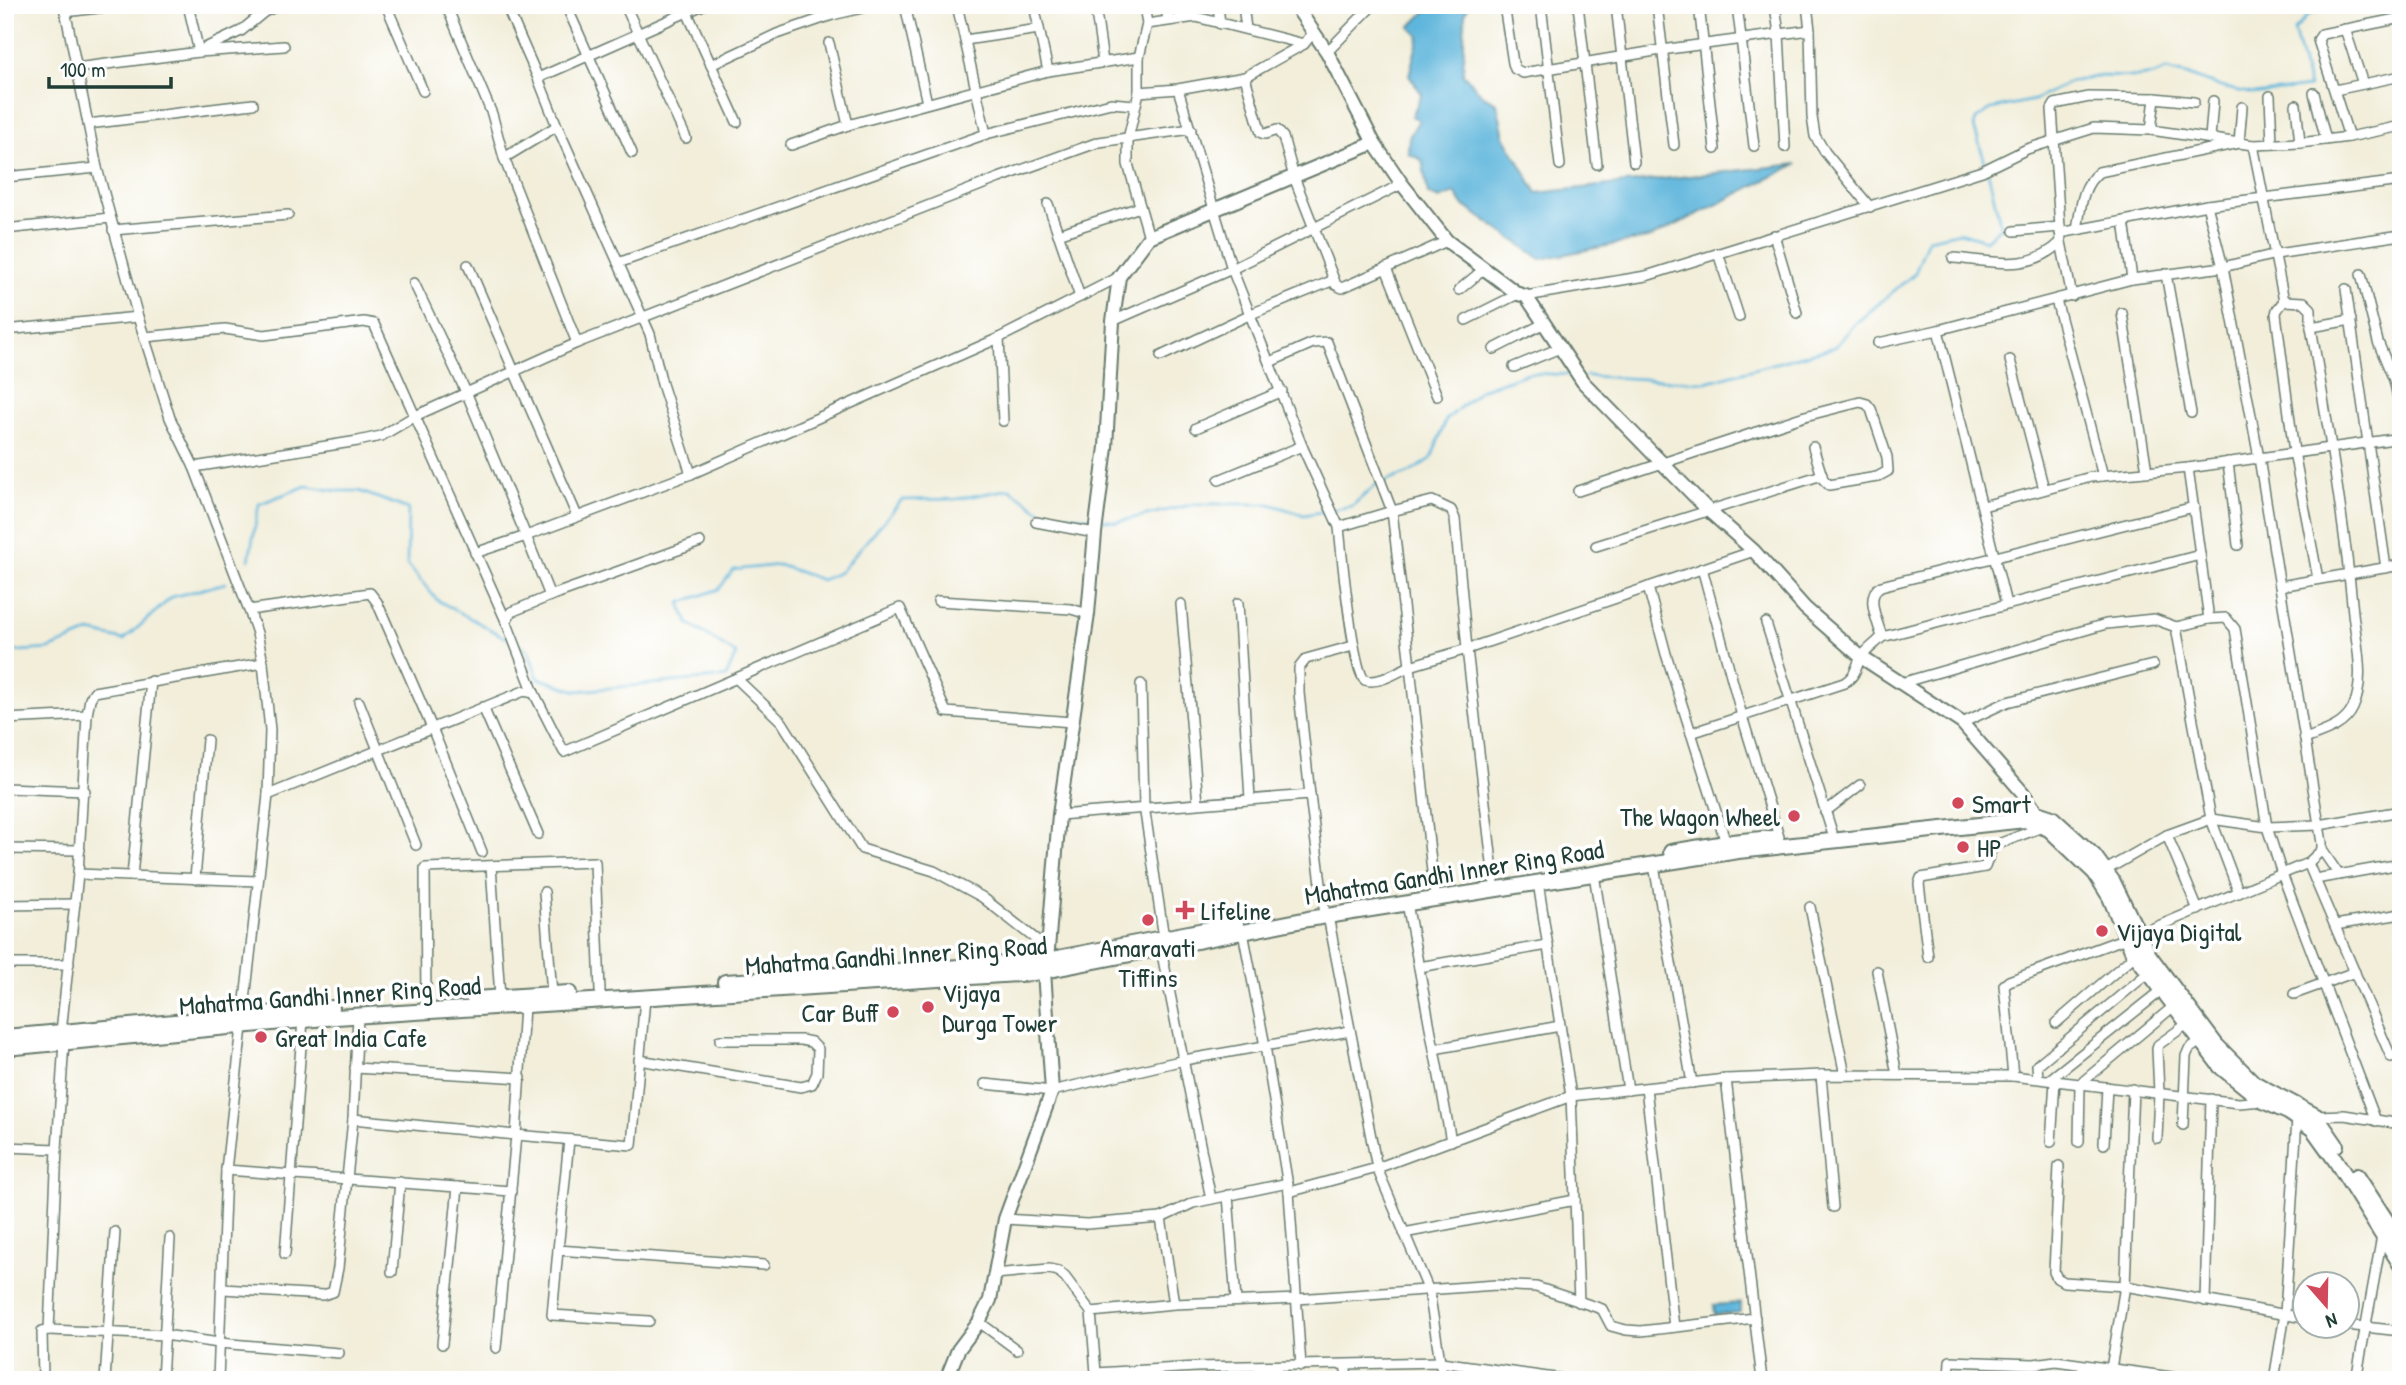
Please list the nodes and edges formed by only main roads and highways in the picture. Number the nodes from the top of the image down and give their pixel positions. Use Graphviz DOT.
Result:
graph roads {
  1 [pos="1295,5"];
  2 [pos="1374,143"];
  3 [pos="2040,821"];
  4 [pos="1326,912"];
  5 [pos="2132,937"];
  6 [pos="1162,943"];
  7 [pos="1046,960"];
  8 [pos="243,1020"];
  9 [pos="5,1037"];
  10 [pos="63,1037"];
  11 [pos="5,1048"];
  12 [pos="2401,1243"];
  13 [pos="2401,1265"];
  14 [pos="946,1380"];
  1 -- 2 [label="main road"];
  2 -- 3 [label="main road"];
  2 -- 7 [label="main road"];
  3 -- 4 [label="main road, Mahatma Gandhi Inner Ring Road"];
  3 -- 4 [label="main road, Mahatma Gandhi Inner Ring Road"];
  3 -- 5 [label="main road, Mahatma Gandhi Inner Ring Road"];
  3 -- 5 [label="main road, Mahatma Gandhi Inner Ring Road"];
  4 -- 6 [label="main road, Mahatma Gandhi Inner Ring Road"];
  4 -- 6 [label="main road, Mahatma Gandhi Inner Ring Road"];
  5 -- 12 [label="main road, Mahatma Gandhi Inner Ring Road"];
  5 -- 13 [label="main road, Mahatma Gandhi Inner Ring Road"];
  6 -- 7 [label="main road, Mahatma Gandhi Inner Ring Road"];
  7 -- 8 [label="main road, Mahatma Gandhi Inner Ring Road"];
  7 -- 8 [label="main road, Mahatma Gandhi Inner Ring Road"];
  7 -- 14 [label="main road"];
  8 -- 10 [label="main road, Mahatma Gandhi Inner Ring Road"];
  9 -- 10 [label="main road, Mahatma Gandhi Inner Ring Road"];
  10 -- 11 [label="main road, Mahatma Gandhi Inner Ring Road"];
}
